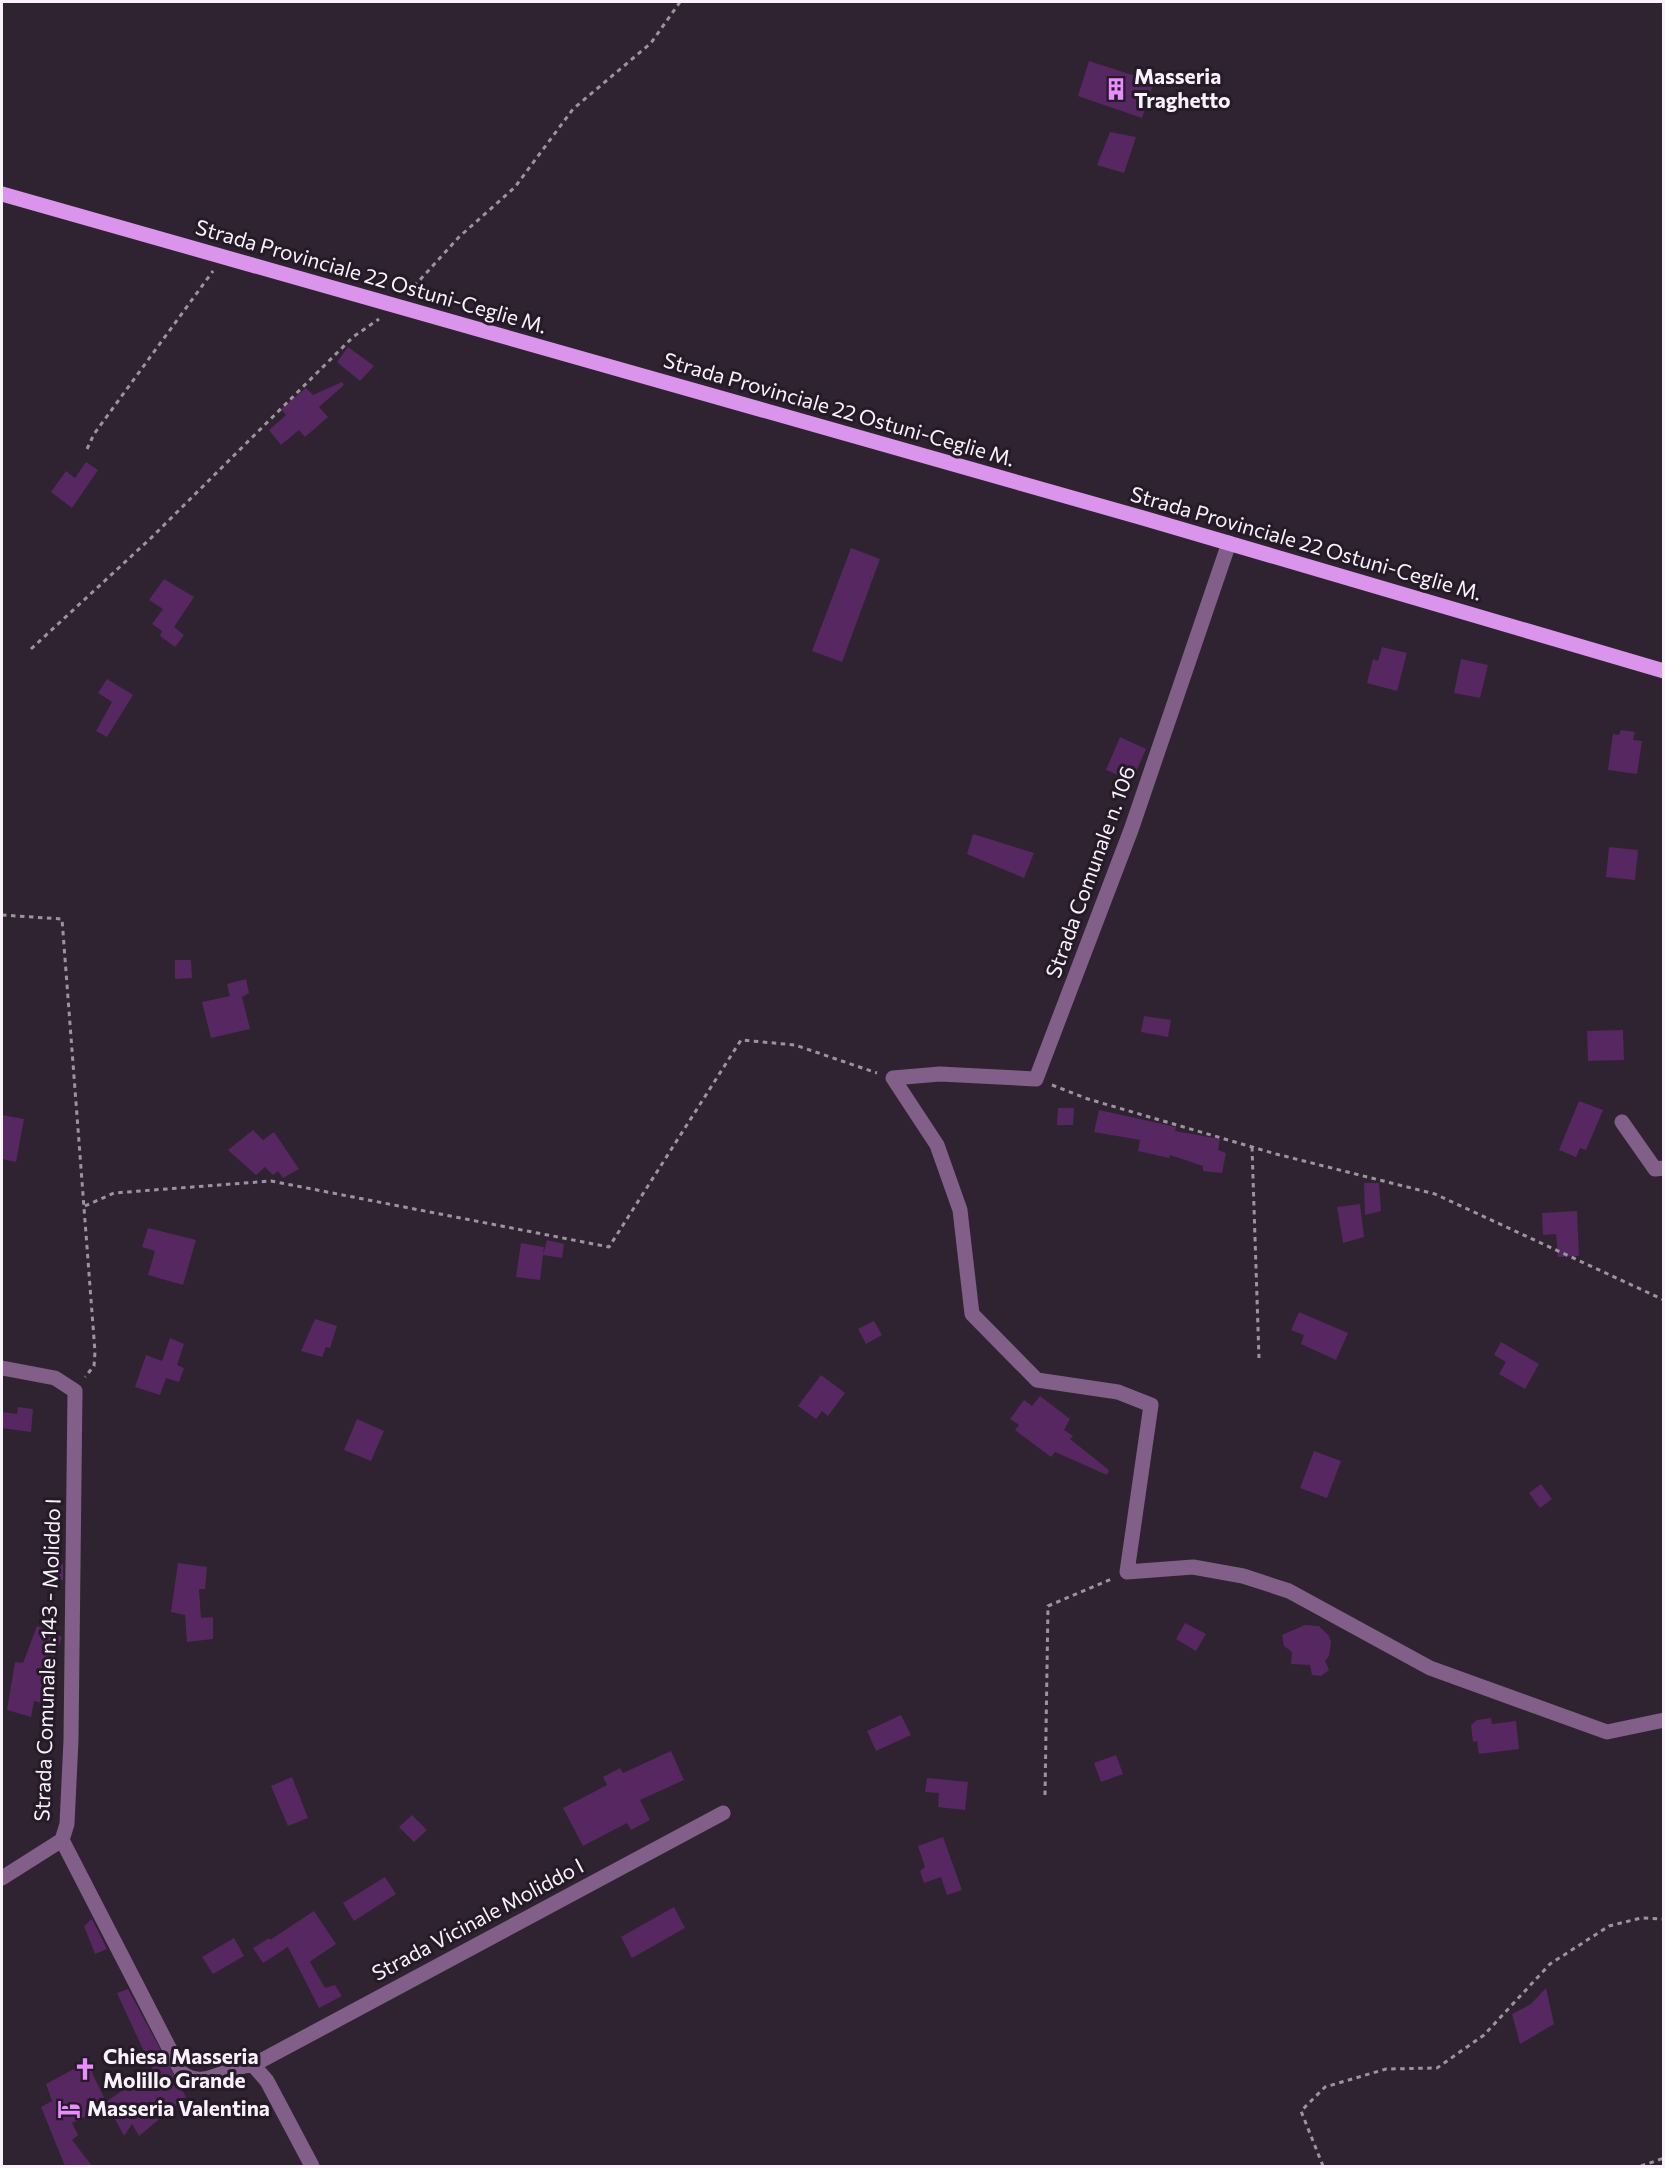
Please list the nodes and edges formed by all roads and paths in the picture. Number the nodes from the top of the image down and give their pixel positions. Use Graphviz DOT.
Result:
graph roads {
  1 [pos="680,2"];
  2 [pos="2,194"];
  3 [pos="223,257"];
  4 [pos="396,306"];
  5 [pos="87,449"];
  6 [pos="1229,543"];
  7 [pos="31,649"];
  8 [pos="1664,671"];
  9 [pos="2,915"];
  10 [pos="893,1078"];
  11 [pos="1036,1079"];
  12 [pos="1622,1122"];
  13 [pos="1252,1147"];
  14 [pos="1664,1168"];
  15 [pos="85,1206"];
  16 [pos="1664,1300"];
  17 [pos="1259,1358"];
  18 [pos="2,1368"];
  19 [pos="75,1391"];
  20 [pos="1127,1572"];
  21 [pos="1664,1720"];
  22 [pos="1045,1794"];
  23 [pos="723,1813"];
  24 [pos="62,1840"];
  25 [pos="2,1878"];
  26 [pos="1664,1919"];
  27 [pos="253,2065"];
  28 [pos="1664,2158"];
  29 [pos="312,2166"];
  30 [pos="1323,2166"];
  31 [pos="1641,2166"];
  1 -- 4 [label="path"];
  2 -- 3 [label="main road, Strada Provinciale 22 Ostuni-Ceglie M."];
  3 -- 4 [label="main road, Strada Provinciale 22 Ostuni-Ceglie M."];
  3 -- 5 [label="path"];
  4 -- 6 [label="main road, Strada Provinciale 22 Ostuni-Ceglie M."];
  4 -- 7 [label="path"];
  6 -- 8 [label="main road, Strada Provinciale 22 Ostuni-Ceglie M."];
  6 -- 11 [label="street, Strada Comunale n. 106"];
  9 -- 15 [label="path"];
  10 -- 11 [label="street"];
  10 -- 15 [label="path"];
  10 -- 20 [label="street"];
  11 -- 13 [label="path"];
  12 -- 14 [label="street"];
  13 -- 16 [label="path"];
  13 -- 17 [label="path"];
  15 -- 19 [label="path"];
  18 -- 19 [label="street"];
  19 -- 24 [label="street, Strada Comunale n.143 - Moliddo I"];
  20 -- 21 [label="street"];
  20 -- 22 [label="path"];
  23 -- 27 [label="street, Strada Vicinale Moliddo I"];
  24 -- 25 [label="street"];
  24 -- 27 [label="street, Strada Comunale n.143 - Moliddo I"];
  26 -- 30 [label="path"];
  27 -- 29 [label="street"];
  28 -- 31 [label="path"];
}
